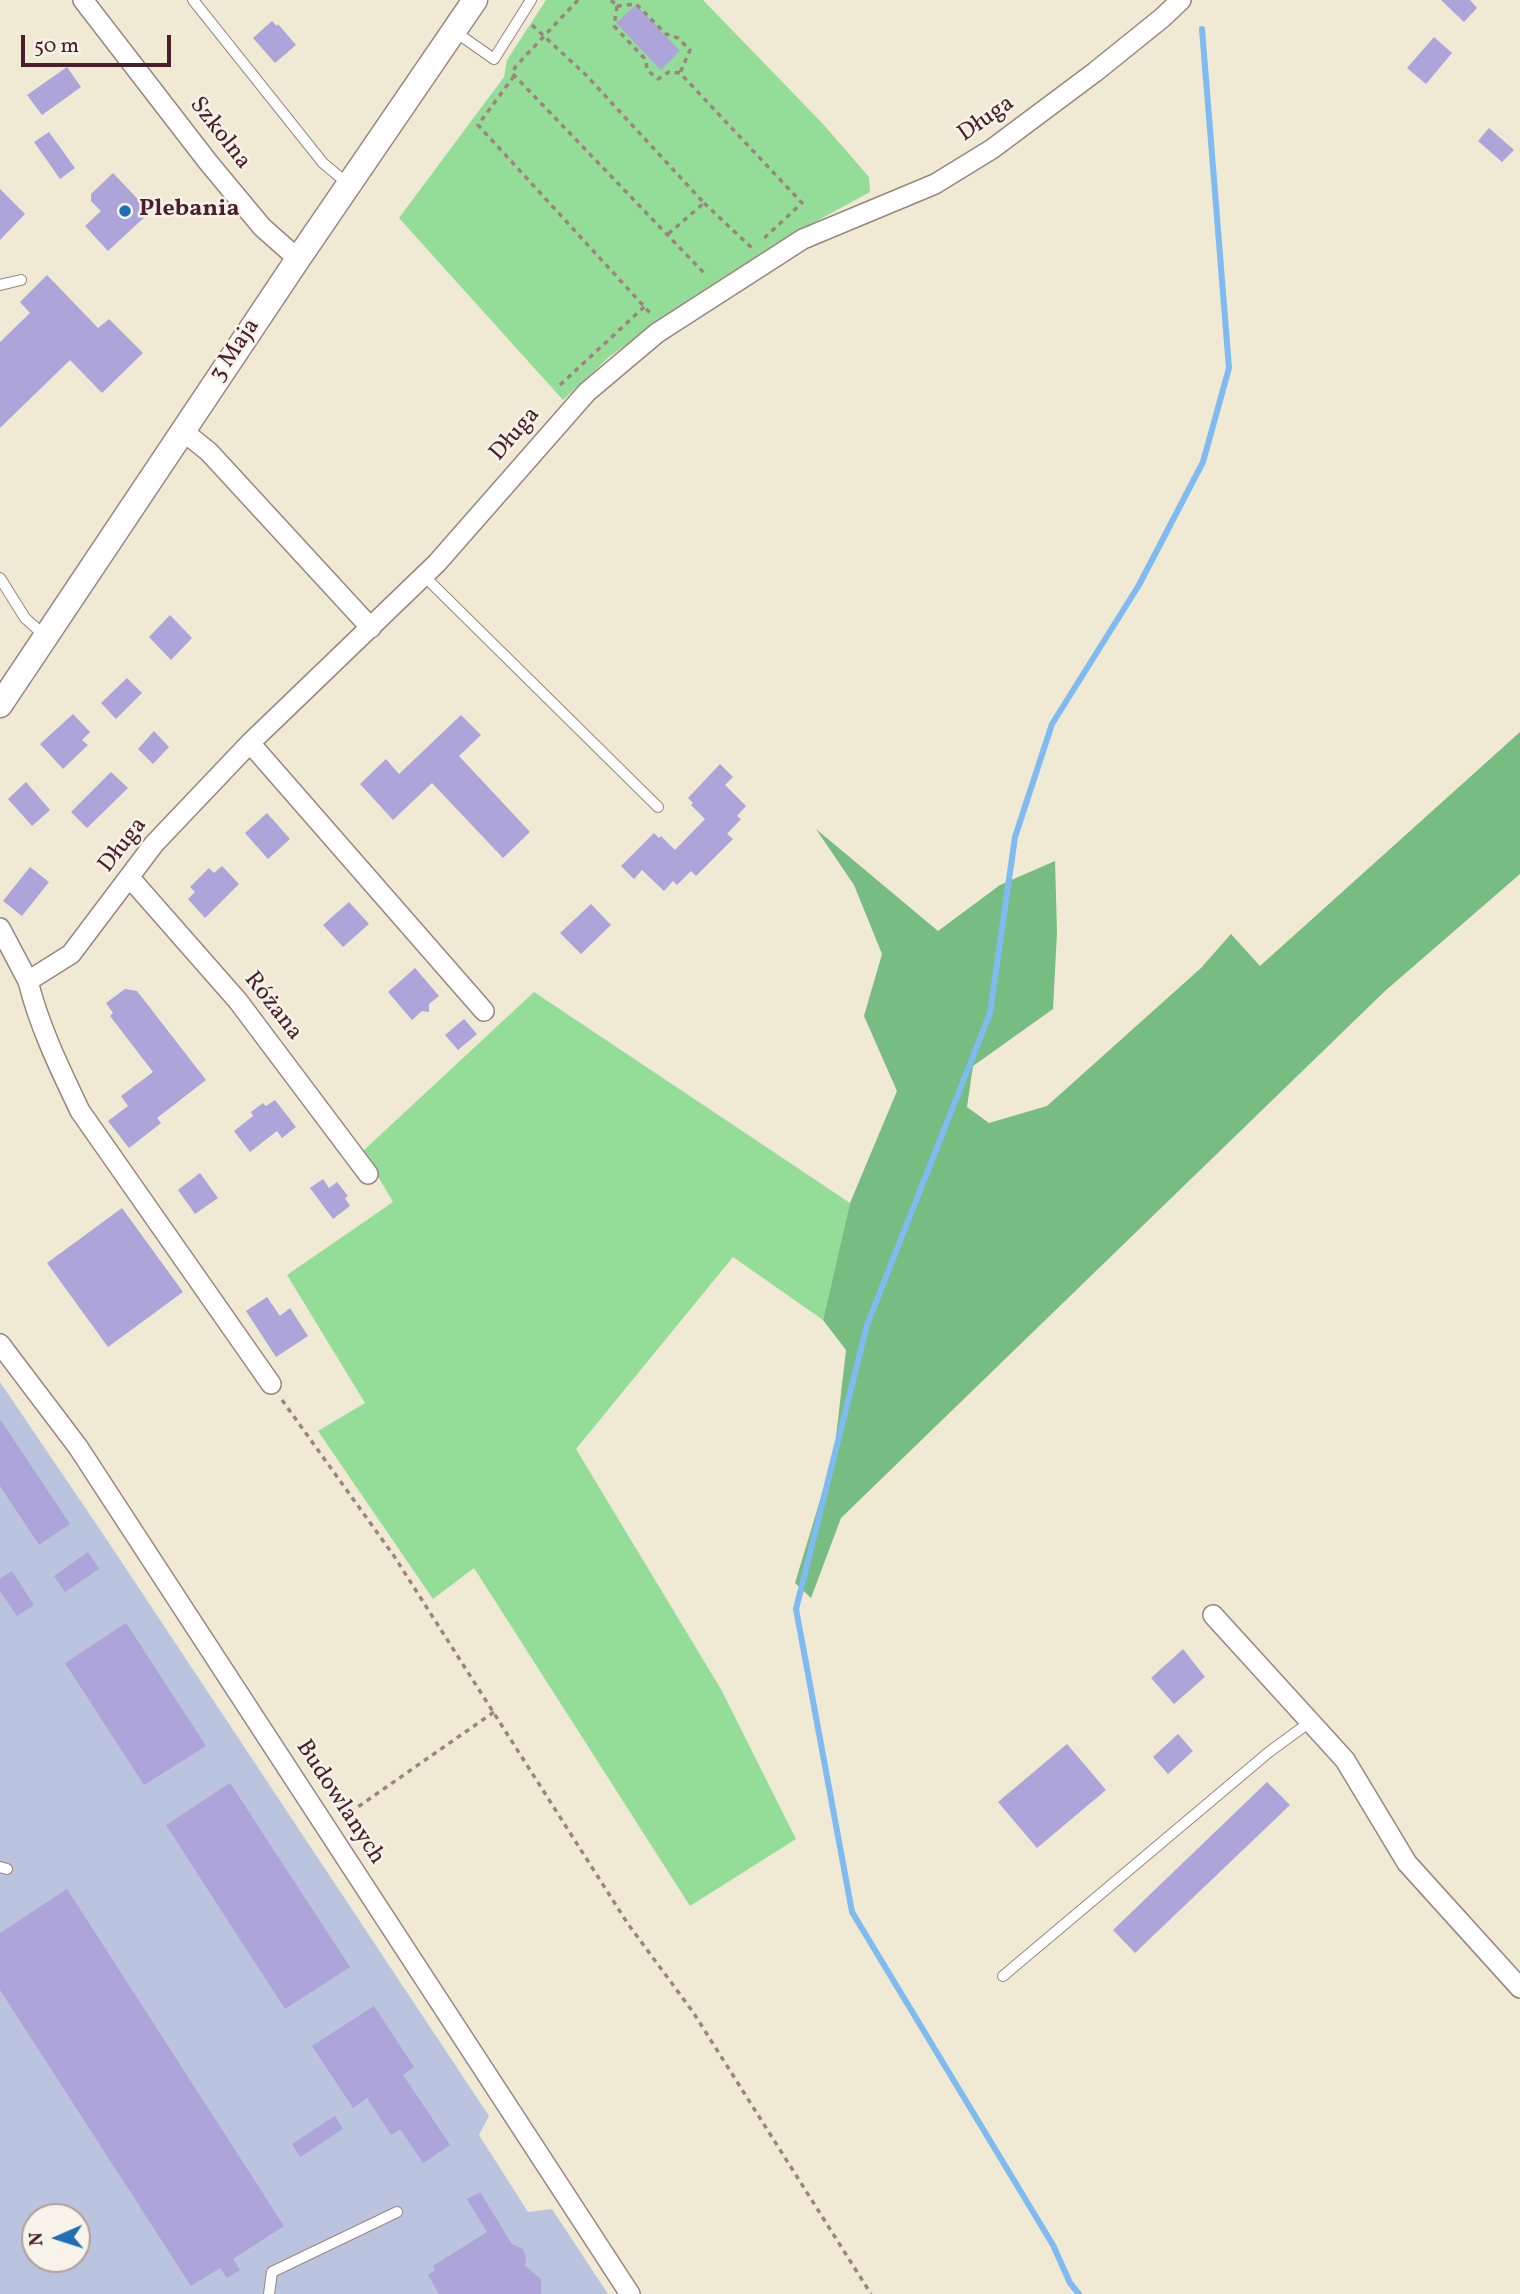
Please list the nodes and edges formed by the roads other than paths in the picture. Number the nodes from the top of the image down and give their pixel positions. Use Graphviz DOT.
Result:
graph roads {
  1 [pos="83,0"];
  2 [pos="193,0"];
  3 [pos="475,0"];
  4 [pos="531,0"];
  5 [pos="1181,0"];
  6 [pos="454,30"];
  7 [pos="349,184"];
  8 [pos="298,259"];
  9 [pos="21,280"];
  10 [pos="0,285"];
  11 [pos="183,431"];
  12 [pos="424,576"];
  13 [pos="0,578"];
  14 [pos="371,628"];
  15 [pos="46,636"];
  16 [pos="0,705"];
  17 [pos="250,743"];
  18 [pos="658,807"];
  19 [pos="130,878"];
  20 [pos="0,928"];
  21 [pos="28,981"];
  22 [pos="484,1011"];
  23 [pos="368,1174"];
  24 [pos="0,1344"];
  25 [pos="271,1384"];
  26 [pos="1213,1615"];
  27 [pos="1310,1722"];
  28 [pos="1003,1976"];
  29 [pos="1520,1988"];
  30 [pos="397,2212"];
  31 [pos="269,2294"];
  32 [pos="630,2294"];
  1 -- 8 [label="street, Szkolna"];
  2 -- 7 [label="lane"];
  3 -- 6 [label="street, 3 Maja"];
  4 -- 6 [label="lane"];
  5 -- 12 [label="street, Długa"];
  6 -- 7 [label="street, 3 Maja"];
  7 -- 8 [label="street, 3 Maja"];
  8 -- 11 [label="street, 3 Maja"];
  9 -- 10 [label="lane"];
  11 -- 14 [label="street"];
  11 -- 15 [label="street, 3 Maja"];
  12 -- 14 [label="street, Długa"];
  12 -- 18 [label="lane"];
  13 -- 15 [label="lane"];
  14 -- 17 [label="street, Długa"];
  15 -- 16 [label="street, 3 Maja"];
  17 -- 19 [label="street, Długa"];
  17 -- 22 [label="street"];
  19 -- 21 [label="street, Długa"];
  19 -- 23 [label="street, Różana"];
  20 -- 21 [label="street"];
  21 -- 25 [label="street"];
  24 -- 32 [label="street, Budowlanych"];
  26 -- 27 [label="street"];
  27 -- 28 [label="lane"];
  27 -- 29 [label="street"];
  30 -- 31 [label="lane"];
}
